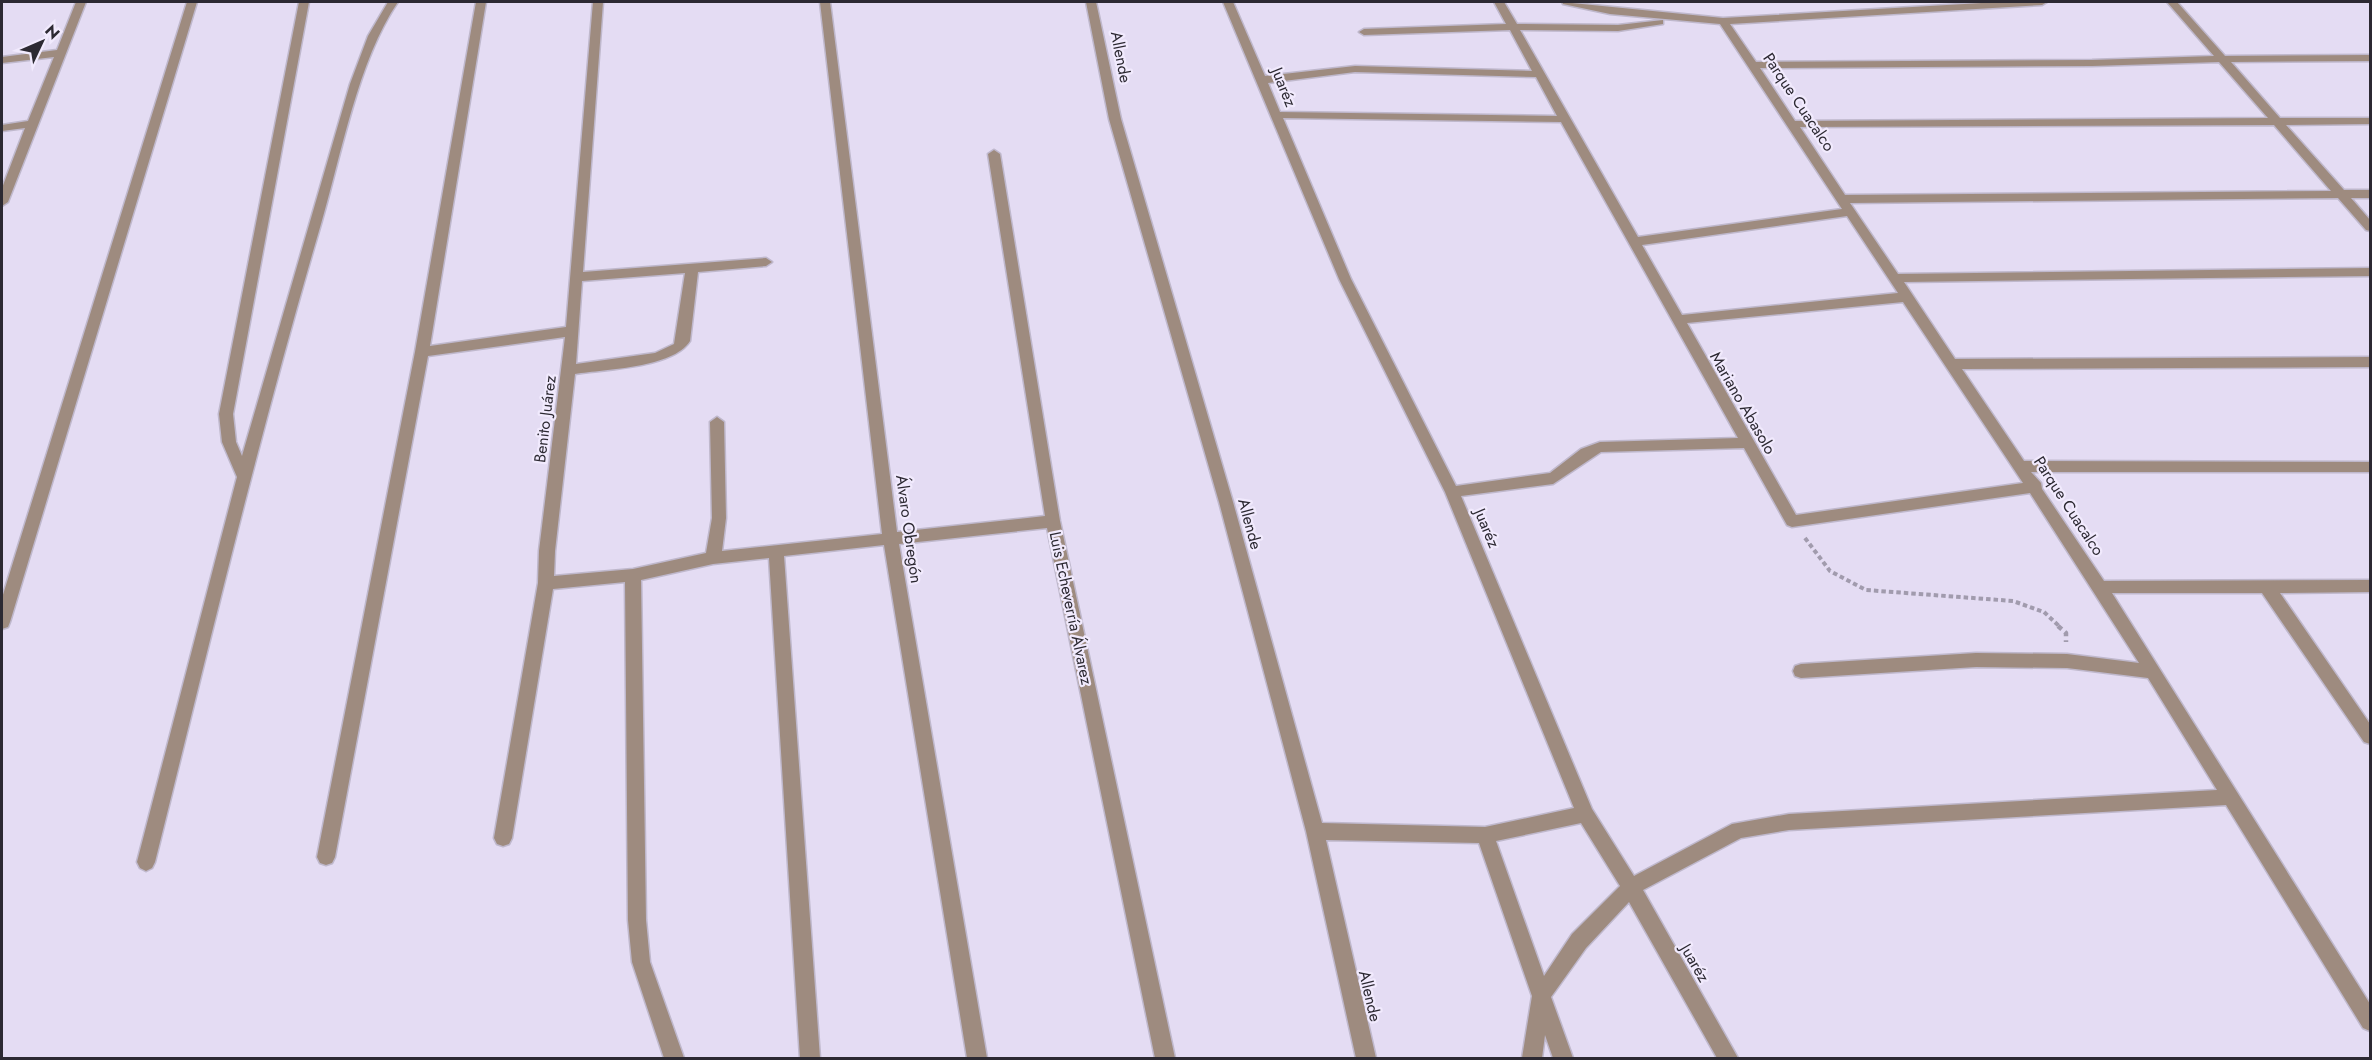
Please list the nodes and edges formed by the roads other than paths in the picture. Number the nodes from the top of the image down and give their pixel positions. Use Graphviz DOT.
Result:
graph roads {
  1 [pos="81,2"];
  2 [pos="192,2"];
  3 [pos="304,2"];
  4 [pos="393,2"];
  5 [pos="481,2"];
  6 [pos="598,2"];
  7 [pos="825,2"];
  8 [pos="1091,2"];
  9 [pos="1228,2"];
  10 [pos="1499,2"];
  11 [pos="1567,2"];
  12 [pos="2042,2"];
  13 [pos="2172,2"];
  14 [pos="1680,17"];
  15 [pos="1723,21"];
  16 [pos="1514,27"];
  17 [pos="1364,32"];
  18 [pos="60,53"];
  19 [pos="2370,58"];
  20 [pos="2222,59"];
  21 [pos="2,60"];
  22 [pos="1752,65"];
  23 [pos="1539,74"];
  24 [pos="1262,80"];
  25 [pos="1275,115"];
  26 [pos="1564,119"];
  27 [pos="2277,121"];
  28 [pos="2370,121"];
  29 [pos="32,124"];
  30 [pos="1794,124"];
  31 [pos="2,128"];
  32 [pos="994,154"];
  33 [pos="2339,194"];
  34 [pos="2370,194"];
  35 [pos="1840,199"];
  36 [pos="2,202"];
  37 [pos="1849,212"];
  38 [pos="2370,227"];
  39 [pos="1633,242"];
  40 [pos="766,262"];
  41 [pos="692,268"];
  42 [pos="2370,272"];
  43 [pos="576,277"];
  44 [pos="1896,278"];
  45 [pos="1906,297"];
  46 [pos="1677,320"];
  47 [pos="572,331"];
  48 [pos="422,352"];
  49 [pos="2370,362"];
  50 [pos="1954,364"];
  51 [pos="569,370"];
  52 [pos="717,422"];
  53 [pos="1746,443"];
  54 [pos="2021,466"];
  55 [pos="2370,466"];
  56 [pos="244,477"];
  57 [pos="2036,488"];
  58 [pos="1452,492"];
  59 [pos="1053,521"];
  60 [pos="890,538"];
  61 [pos="776,550"];
  62 [pos="713,558"];
  63 [pos="633,574"];
  64 [pos="546,583"];
  65 [pos="2370,586"];
  66 [pos="2100,587"];
  67 [pos="2267,587"];
  68 [pos="2,622"];
  69 [pos="1801,671"];
  70 [pos="2152,672"];
  71 [pos="2370,737"];
  72 [pos="2230,797"];
  73 [pos="1585,814"];
  74 [pos="1315,831"];
  75 [pos="1485,835"];
  76 [pos="503,838"];
  77 [pos="326,857"];
  78 [pos="146,862"];
  79 [pos="1631,887"];
  80 [pos="1541,996"];
  81 [pos="2370,1020"];
  82 [pos="674,1059"];
  83 [pos="810,1059"];
  84 [pos="977,1059"];
  85 [pos="1165,1059"];
  86 [pos="1366,1059"];
  87 [pos="1532,1059"];
  88 [pos="1563,1059"];
  89 [pos="1728,1059"];
  1 -- 18 [label="street"];
  2 -- 68 [label="street"];
  3 -- 56 [label="street"];
  4 -- 56 [label="street"];
  5 -- 48 [label="street"];
  6 -- 43 [label="street, Benito Juárez"];
  7 -- 60 [label="street, Álvaro Obregón"];
  8 -- 74 [label="street, Allende"];
  9 -- 24 [label="street, Juaréz"];
  10 -- 16 [label="street, Mariano Abasolo"];
  11 -- 14 [label="street"];
  12 -- 15 [label="street"];
  13 -- 20 [label="street"];
  14 -- 15 [label="street"];
  14 -- 16 [label="street"];
  15 -- 22 [label="street, Parque Cuacalco"];
  16 -- 17 [label="street"];
  16 -- 23 [label="street, Mariano Abasolo"];
  18 -- 21 [label="street"];
  18 -- 29 [label="street"];
  19 -- 20 [label="street"];
  20 -- 22 [label="street"];
  20 -- 27 [label="street"];
  22 -- 30 [label="street, Parque Cuacalco"];
  23 -- 24 [label="street"];
  23 -- 26 [label="street, Mariano Abasolo"];
  24 -- 25 [label="street, Juaréz"];
  25 -- 26 [label="street"];
  25 -- 58 [label="street, Juaréz"];
  26 -- 39 [label="street, Mariano Abasolo"];
  27 -- 28 [label="street"];
  27 -- 30 [label="street"];
  27 -- 33 [label="street"];
  29 -- 31 [label="street"];
  29 -- 36 [label="street"];
  30 -- 35 [label="street, Parque Cuacalco"];
  32 -- 59 [label="street, Luis Echeverría Álvarez"];
  33 -- 34 [label="street"];
  33 -- 35 [label="street"];
  33 -- 38 [label="street"];
  35 -- 37 [label="street, Parque Cuacalco"];
  37 -- 39 [label="street"];
  37 -- 44 [label="street, Parque Cuacalco"];
  39 -- 46 [label="street, Mariano Abasolo"];
  40 -- 41 [label="street"];
  41 -- 43 [label="street"];
  41 -- 51 [label="street"];
  42 -- 44 [label="street"];
  43 -- 47 [label="street, Benito Juárez"];
  44 -- 45 [label="street, Parque Cuacalco"];
  45 -- 46 [label="street"];
  45 -- 50 [label="street, Parque Cuacalco"];
  46 -- 53 [label="street, Mariano Abasolo"];
  47 -- 48 [label="street"];
  47 -- 51 [label="street, Benito Juárez"];
  48 -- 77 [label="street"];
  49 -- 50 [label="street"];
  50 -- 54 [label="street, Parque Cuacalco"];
  51 -- 64 [label="street, Benito Juárez"];
  52 -- 62 [label="street"];
  53 -- 57 [label="street, Mariano Abasolo"];
  53 -- 58 [label="street"];
  54 -- 55 [label="street"];
  54 -- 57 [label="street, Parque Cuacalco"];
  56 -- 78 [label="street"];
  57 -- 66 [label="street, Parque Cuacalco"];
  58 -- 73 [label="street, Juaréz"];
  59 -- 60 [label="street"];
  59 -- 85 [label="street, Luis Echeverría Álvarez"];
  60 -- 61 [label="street"];
  60 -- 84 [label="street, Álvaro Obregón"];
  61 -- 62 [label="street"];
  61 -- 83 [label="street"];
  62 -- 63 [label="street"];
  63 -- 64 [label="street"];
  63 -- 82 [label="street"];
  64 -- 76 [label="street, Benito Juárez"];
  65 -- 67 [label="street"];
  66 -- 67 [label="street"];
  66 -- 70 [label="street, Parque Cuacalco"];
  67 -- 71 [label="street"];
  69 -- 70 [label="street"];
  70 -- 72 [label="street, Parque Cuacalco"];
  72 -- 79 [label="street"];
  72 -- 81 [label="street, Parque Cuacalco"];
  73 -- 75 [label="street"];
  73 -- 79 [label="street, Juaréz"];
  74 -- 75 [label="street"];
  74 -- 86 [label="street, Allende"];
  75 -- 80 [label="street"];
  79 -- 80 [label="street"];
  79 -- 89 [label="street, Juaréz"];
  80 -- 87 [label="street"];
  80 -- 88 [label="street"];
}
